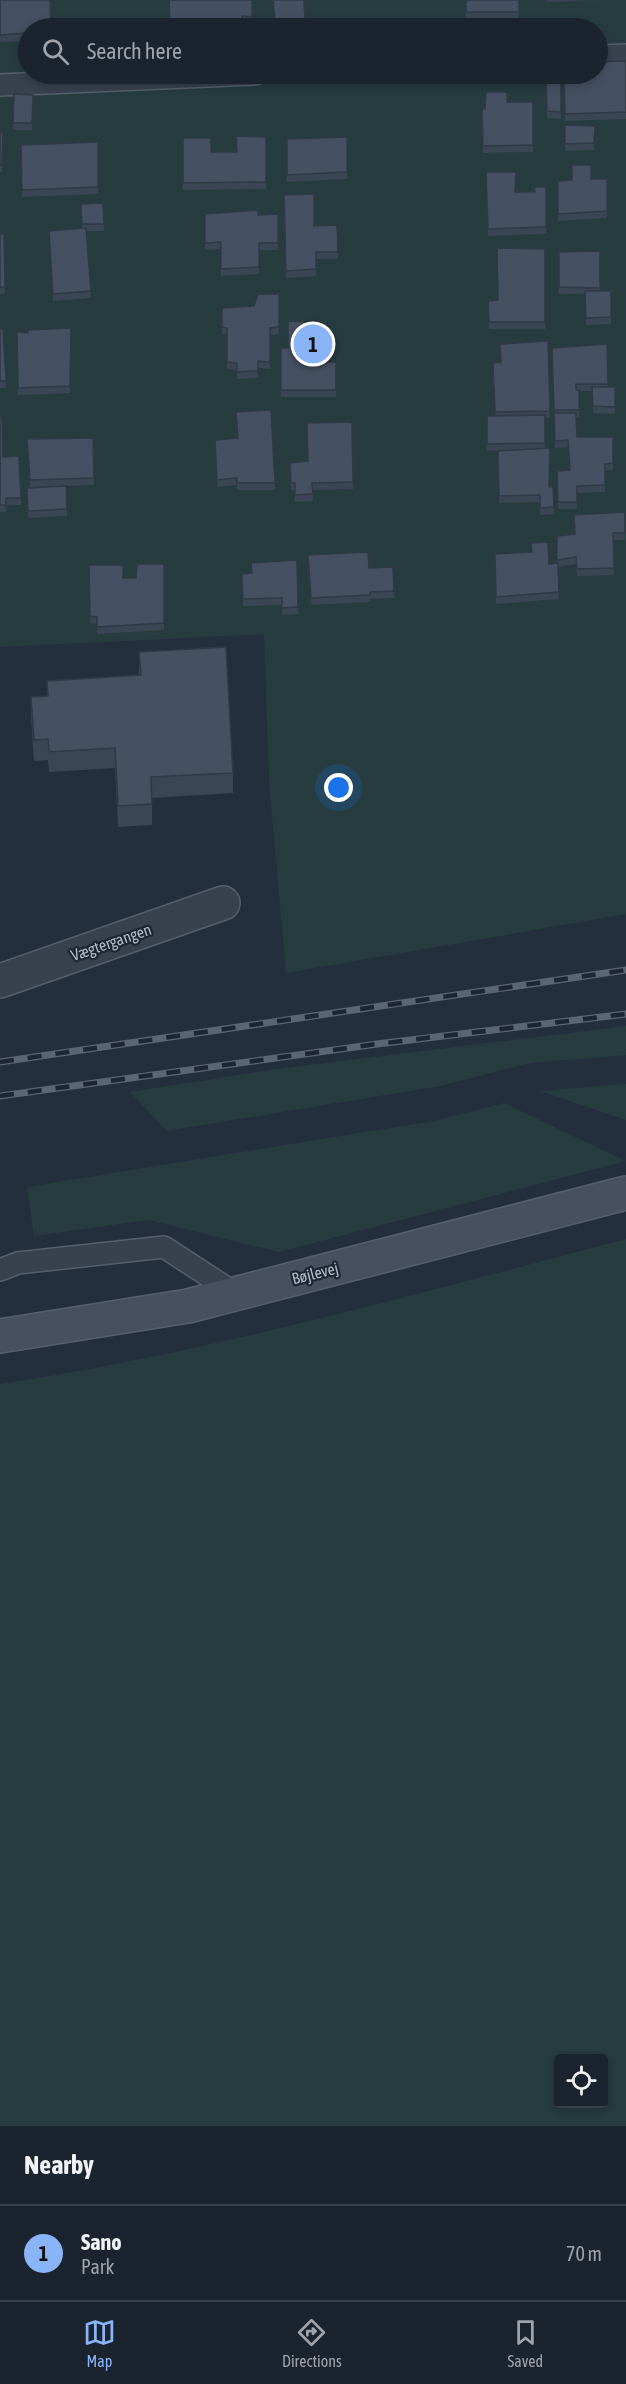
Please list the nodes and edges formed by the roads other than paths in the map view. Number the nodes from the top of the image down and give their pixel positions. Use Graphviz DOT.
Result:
graph roads {
  1 [pos="626,55"];
  2 [pos="608,56"];
  3 [pos="23,84"];
  4 [pos="0,85"];
  5 [pos="223,903"];
  6 [pos="0,981"];
  7 [pos="626,1193"];
  8 [pos="0,1270"];
  9 [pos="236,1294"];
  10 [pos="0,1336"];
  1 -- 2 [label="lane"];
  3 -- 4 [label="lane"];
  5 -- 6 [label="street, Vægtergangen"];
  7 -- 9 [label="street, Bøjlevej"];
  8 -- 9 [label="lane"];
  9 -- 10 [label="street, Bøjlevej"];
}
